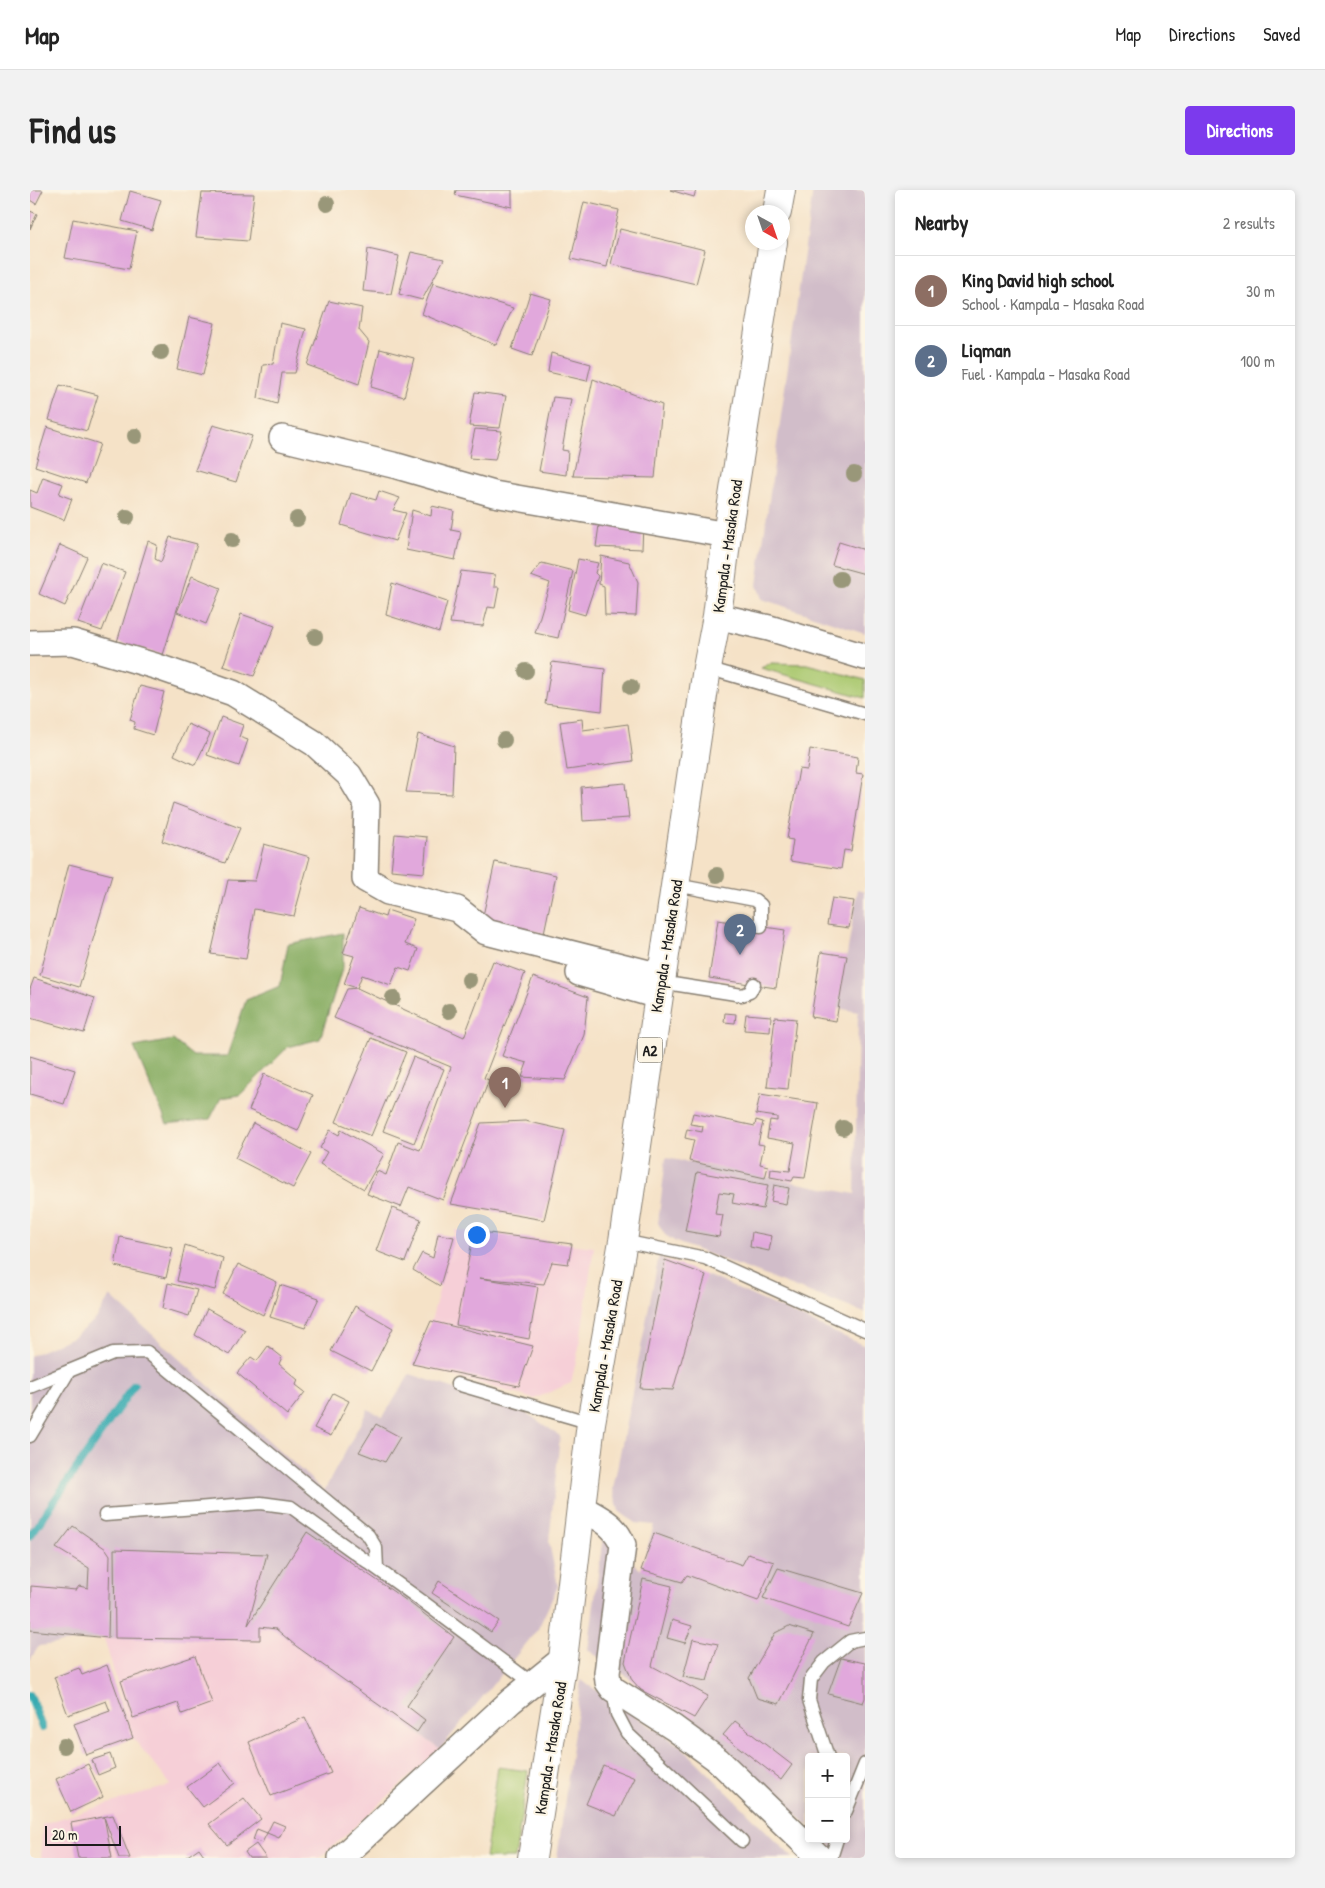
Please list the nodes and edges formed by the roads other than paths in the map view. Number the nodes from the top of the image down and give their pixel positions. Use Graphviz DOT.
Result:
graph roads {
  1 [pos="780,190"];
  2 [pos="778,205"];
  3 [pos="772,250"];
  4 [pos="282,438"];
  5 [pos="727,535"];
  6 [pos="717,616"];
  7 [pos="30,643"];
  8 [pos="865,657"];
  9 [pos="706,668"];
  10 [pos="219,705"];
  11 [pos="865,714"];
  12 [pos="676,885"];
  13 [pos="761,927"];
  14 [pos="754,984"];
  15 [pos="660,985"];
  16 [pos="623,1241"];
  17 [pos="865,1330"];
  18 [pos="69,1371"];
  19 [pos="457,1384"];
  20 [pos="30,1386"];
  21 [pos="591,1423"];
  22 [pos="30,1436"];
  23 [pos="580,1507"];
  24 [pos="105,1516"];
  25 [pos="377,1568"];
  26 [pos="865,1638"];
  27 [pos="563,1659"];
  28 [pos="532,1683"];
  29 [pos="612,1689"];
  30 [pos="827,1753"];
  31 [pos="865,1764"];
  32 [pos="849,1798"];
  33 [pos="742,1841"];
  34 [pos="836,1843"];
  35 [pos="341,1858"];
  36 [pos="532,1858"];
  37 [pos="820,1858"];
  38 [pos="831,1858"];
  1 -- 2 [label="highway"];
  3 -- 5 [label="highway, Kampala - Masaka Road / A2"];
  4 -- 5 [label="street"];
  5 -- 6 [label="highway, Kampala - Masaka Road / A2"];
  6 -- 8 [label="street"];
  6 -- 9 [label="highway, Kampala - Masaka Road / A2"];
  7 -- 15 [label="street"];
  9 -- 11 [label="lane"];
  9 -- 12 [label="highway, Kampala - Masaka Road / A2"];
  10 -- 15 [label="street"];
  12 -- 13 [label="lane"];
  12 -- 15 [label="highway, Kampala - Masaka Road / A2"];
  14 -- 15 [label="lane"];
  15 -- 16 [label="highway, Kampala - Masaka Road / A2"];
  16 -- 17 [label="lane"];
  16 -- 21 [label="highway, Kampala - Masaka Road / A2"];
  18 -- 20 [label="lane"];
  18 -- 22 [label="lane"];
  18 -- 25 [label="lane"];
  19 -- 21 [label="lane"];
  21 -- 23 [label="highway, Kampala - Masaka Road / A2"];
  23 -- 27 [label="highway, Kampala - Masaka Road / A2"];
  23 -- 29 [label="street"];
  24 -- 25 [label="lane"];
  25 -- 28 [label="lane"];
  26 -- 30 [label="lane"];
  27 -- 28 [label="street"];
  27 -- 36 [label="highway, Kampala - Masaka Road / A2"];
  28 -- 35 [label="street"];
  29 -- 33 [label="lane"];
  29 -- 37 [label="street"];
  31 -- 32 [label="lane"];
  34 -- 38 [label="lane"];
}
